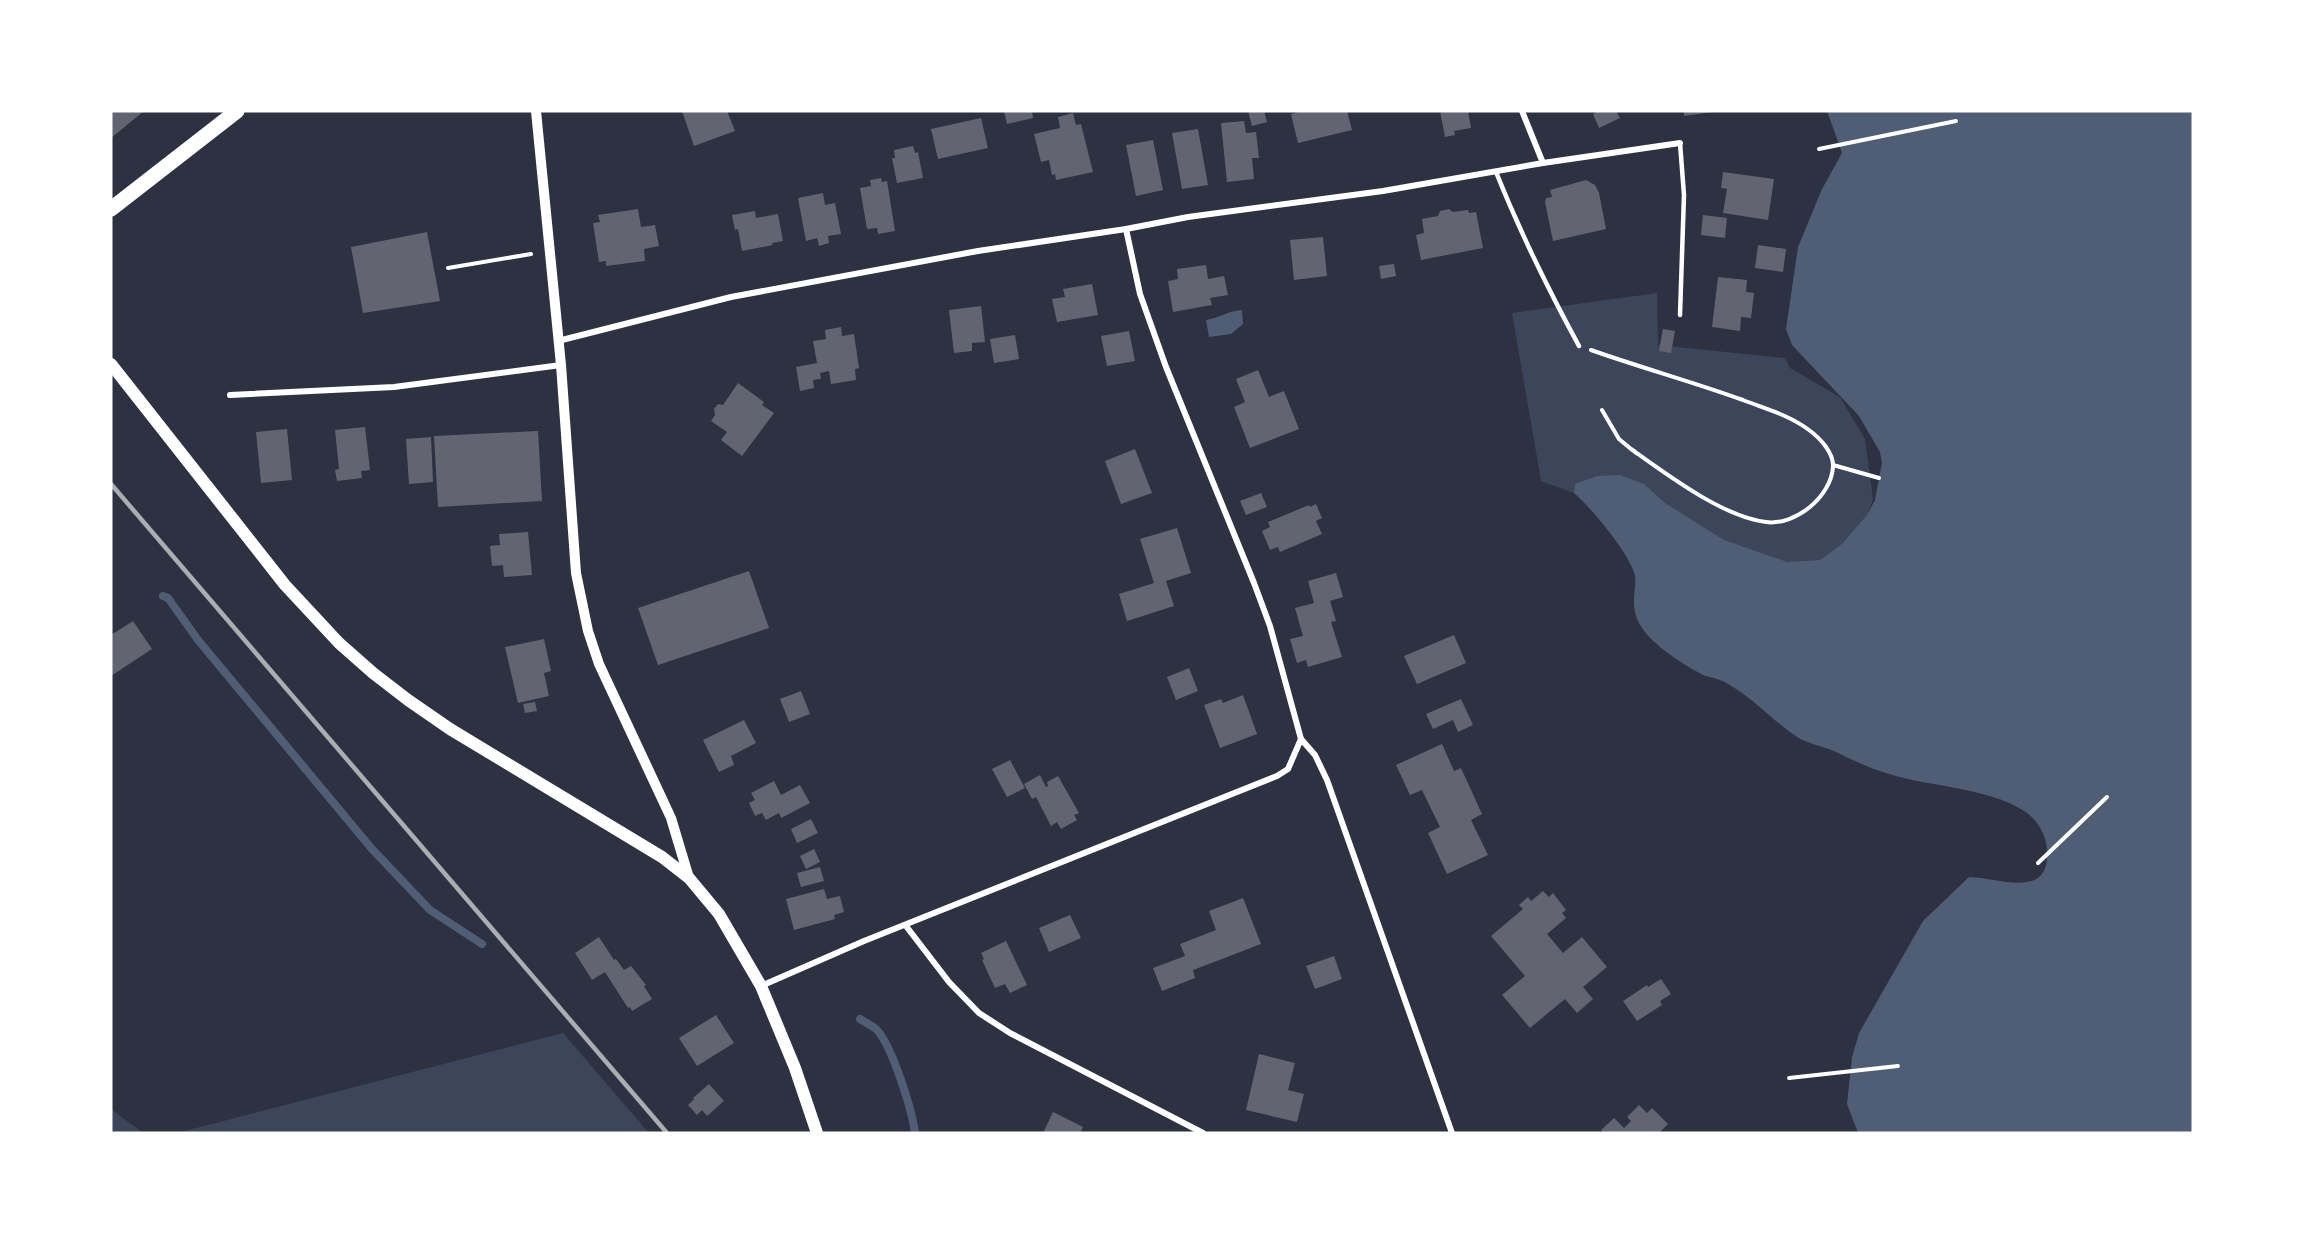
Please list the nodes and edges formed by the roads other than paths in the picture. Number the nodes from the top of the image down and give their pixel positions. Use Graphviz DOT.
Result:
graph roads {
  1 [pos="237,111"];
  2 [pos="536,111"];
  3 [pos="1522,111"];
  4 [pos="1680,143"];
  5 [pos="1543,163"];
  6 [pos="1496,172"];
  7 [pos="111,209"];
  8 [pos="1126,229"];
  9 [pos="1680,315"];
  10 [pos="558,341"];
  11 [pos="1579,346"];
  12 [pos="111,364"];
  13 [pos="561,365"];
  14 [pos="230,395"];
  15 [pos="1302,739"];
  16 [pos="689,878"];
  17 [pos="906,926"];
  18 [pos="761,986"];
  19 [pos="817,1133"];
  20 [pos="1203,1133"];
  21 [pos="1452,1133"];
  1 -- 7 [label="main road"];
  2 -- 10 [label="street"];
  3 -- 5 [label="street"];
  4 -- 5 [label="street"];
  4 -- 9 [label="lane"];
  5 -- 6 [label="street"];
  6 -- 8 [label="street"];
  6 -- 11 [label="lane"];
  8 -- 10 [label="street"];
  8 -- 15 [label="street"];
  10 -- 13 [label="street"];
  12 -- 16 [label="main road"];
  13 -- 14 [label="street"];
  13 -- 16 [label="street"];
  15 -- 17 [label="street"];
  15 -- 21 [label="street"];
  16 -- 18 [label="main road"];
  17 -- 18 [label="street"];
  17 -- 20 [label="street"];
  18 -- 19 [label="main road"];
}
